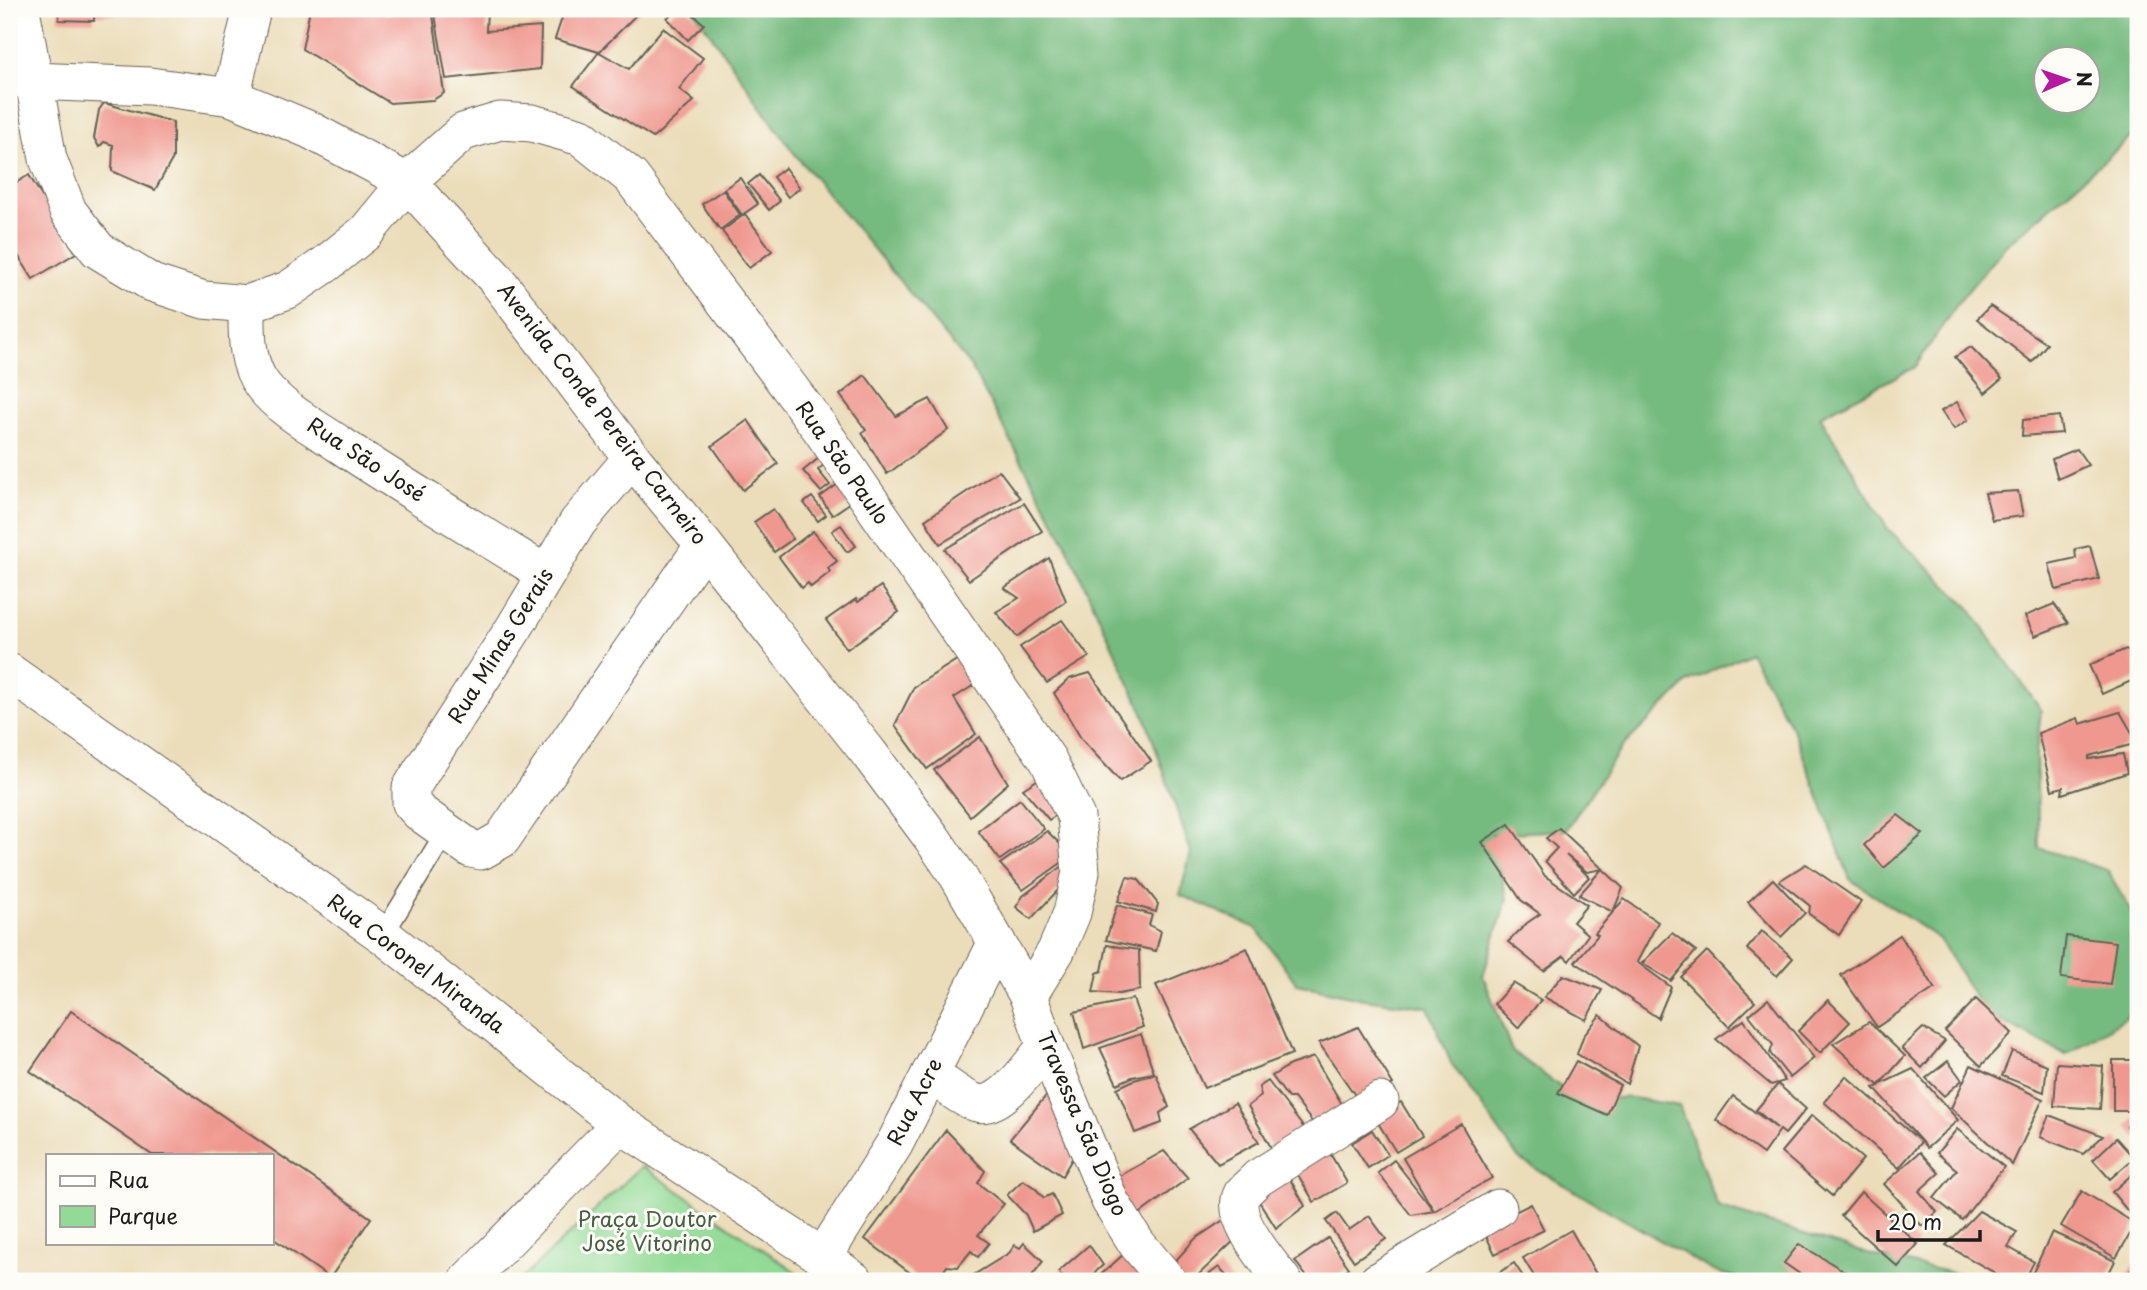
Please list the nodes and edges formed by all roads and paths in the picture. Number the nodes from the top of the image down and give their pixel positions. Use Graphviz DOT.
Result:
graph roads {
  1 [pos="21,9"];
  2 [pos="252,9"];
  3 [pos="21,80"];
  4 [pos="231,97"];
  5 [pos="407,182"];
  6 [pos="247,304"];
  7 [pos="632,458"];
  8 [pos="704,545"];
  9 [pos="546,574"];
  10 [pos="9,672"];
  11 [pos="445,833"];
  12 [pos="383,935"];
  13 [pos="998,942"];
  14 [pos="1028,996"];
  15 [pos="1046,1046"];
  16 [pos="930,1074"];
  17 [pos="1380,1101"];
  18 [pos="620,1124"];
  19 [pos="1498,1208"];
  20 [pos="823,1257"];
  21 [pos="467,1281"];
  22 [pos="855,1281"];
  23 [pos="1168,1281"];
  24 [pos="1283,1281"];
  25 [pos="1378,1281"];
  1 -- 3 [label="street"];
  2 -- 4 [label="street"];
  3 -- 4 [label="street, Avenida Conde Pereira Carneiro"];
  3 -- 6 [label="street"];
  4 -- 5 [label="street, Avenida Conde Pereira Carneiro"];
  5 -- 6 [label="street, Rua São Paulo"];
  5 -- 7 [label="street, Avenida Conde Pereira Carneiro"];
  5 -- 14 [label="street, Rua São Paulo"];
  6 -- 9 [label="street, Rua São José"];
  7 -- 8 [label="street, Avenida Conde Pereira Carneiro"];
  7 -- 9 [label="street, Rua Minas Gerais"];
  8 -- 11 [label="street, Rua Minas Gerais"];
  8 -- 13 [label="street, Avenida Conde Pereira Carneiro"];
  9 -- 11 [label="street, Rua Minas Gerais"];
  10 -- 12 [label="street, Rua Coronel Miranda"];
  11 -- 12 [label="lane"];
  12 -- 18 [label="street, Rua Coronel Miranda"];
  13 -- 14 [label="street, Avenida Conde Pereira Carneiro"];
  13 -- 16 [label="street, Rua Acre"];
  14 -- 15 [label="street, Travessa São Diogo"];
  15 -- 16 [label="street"];
  15 -- 23 [label="street, Travessa São Diogo"];
  16 -- 20 [label="street, Rua Acre"];
  17 -- 24 [label="street"];
  18 -- 20 [label="street, Rua Coronel Miranda"];
  18 -- 21 [label="street"];
  19 -- 25 [label="street"];
  20 -- 22 [label="street, Rua Coronel Miranda"];
}
